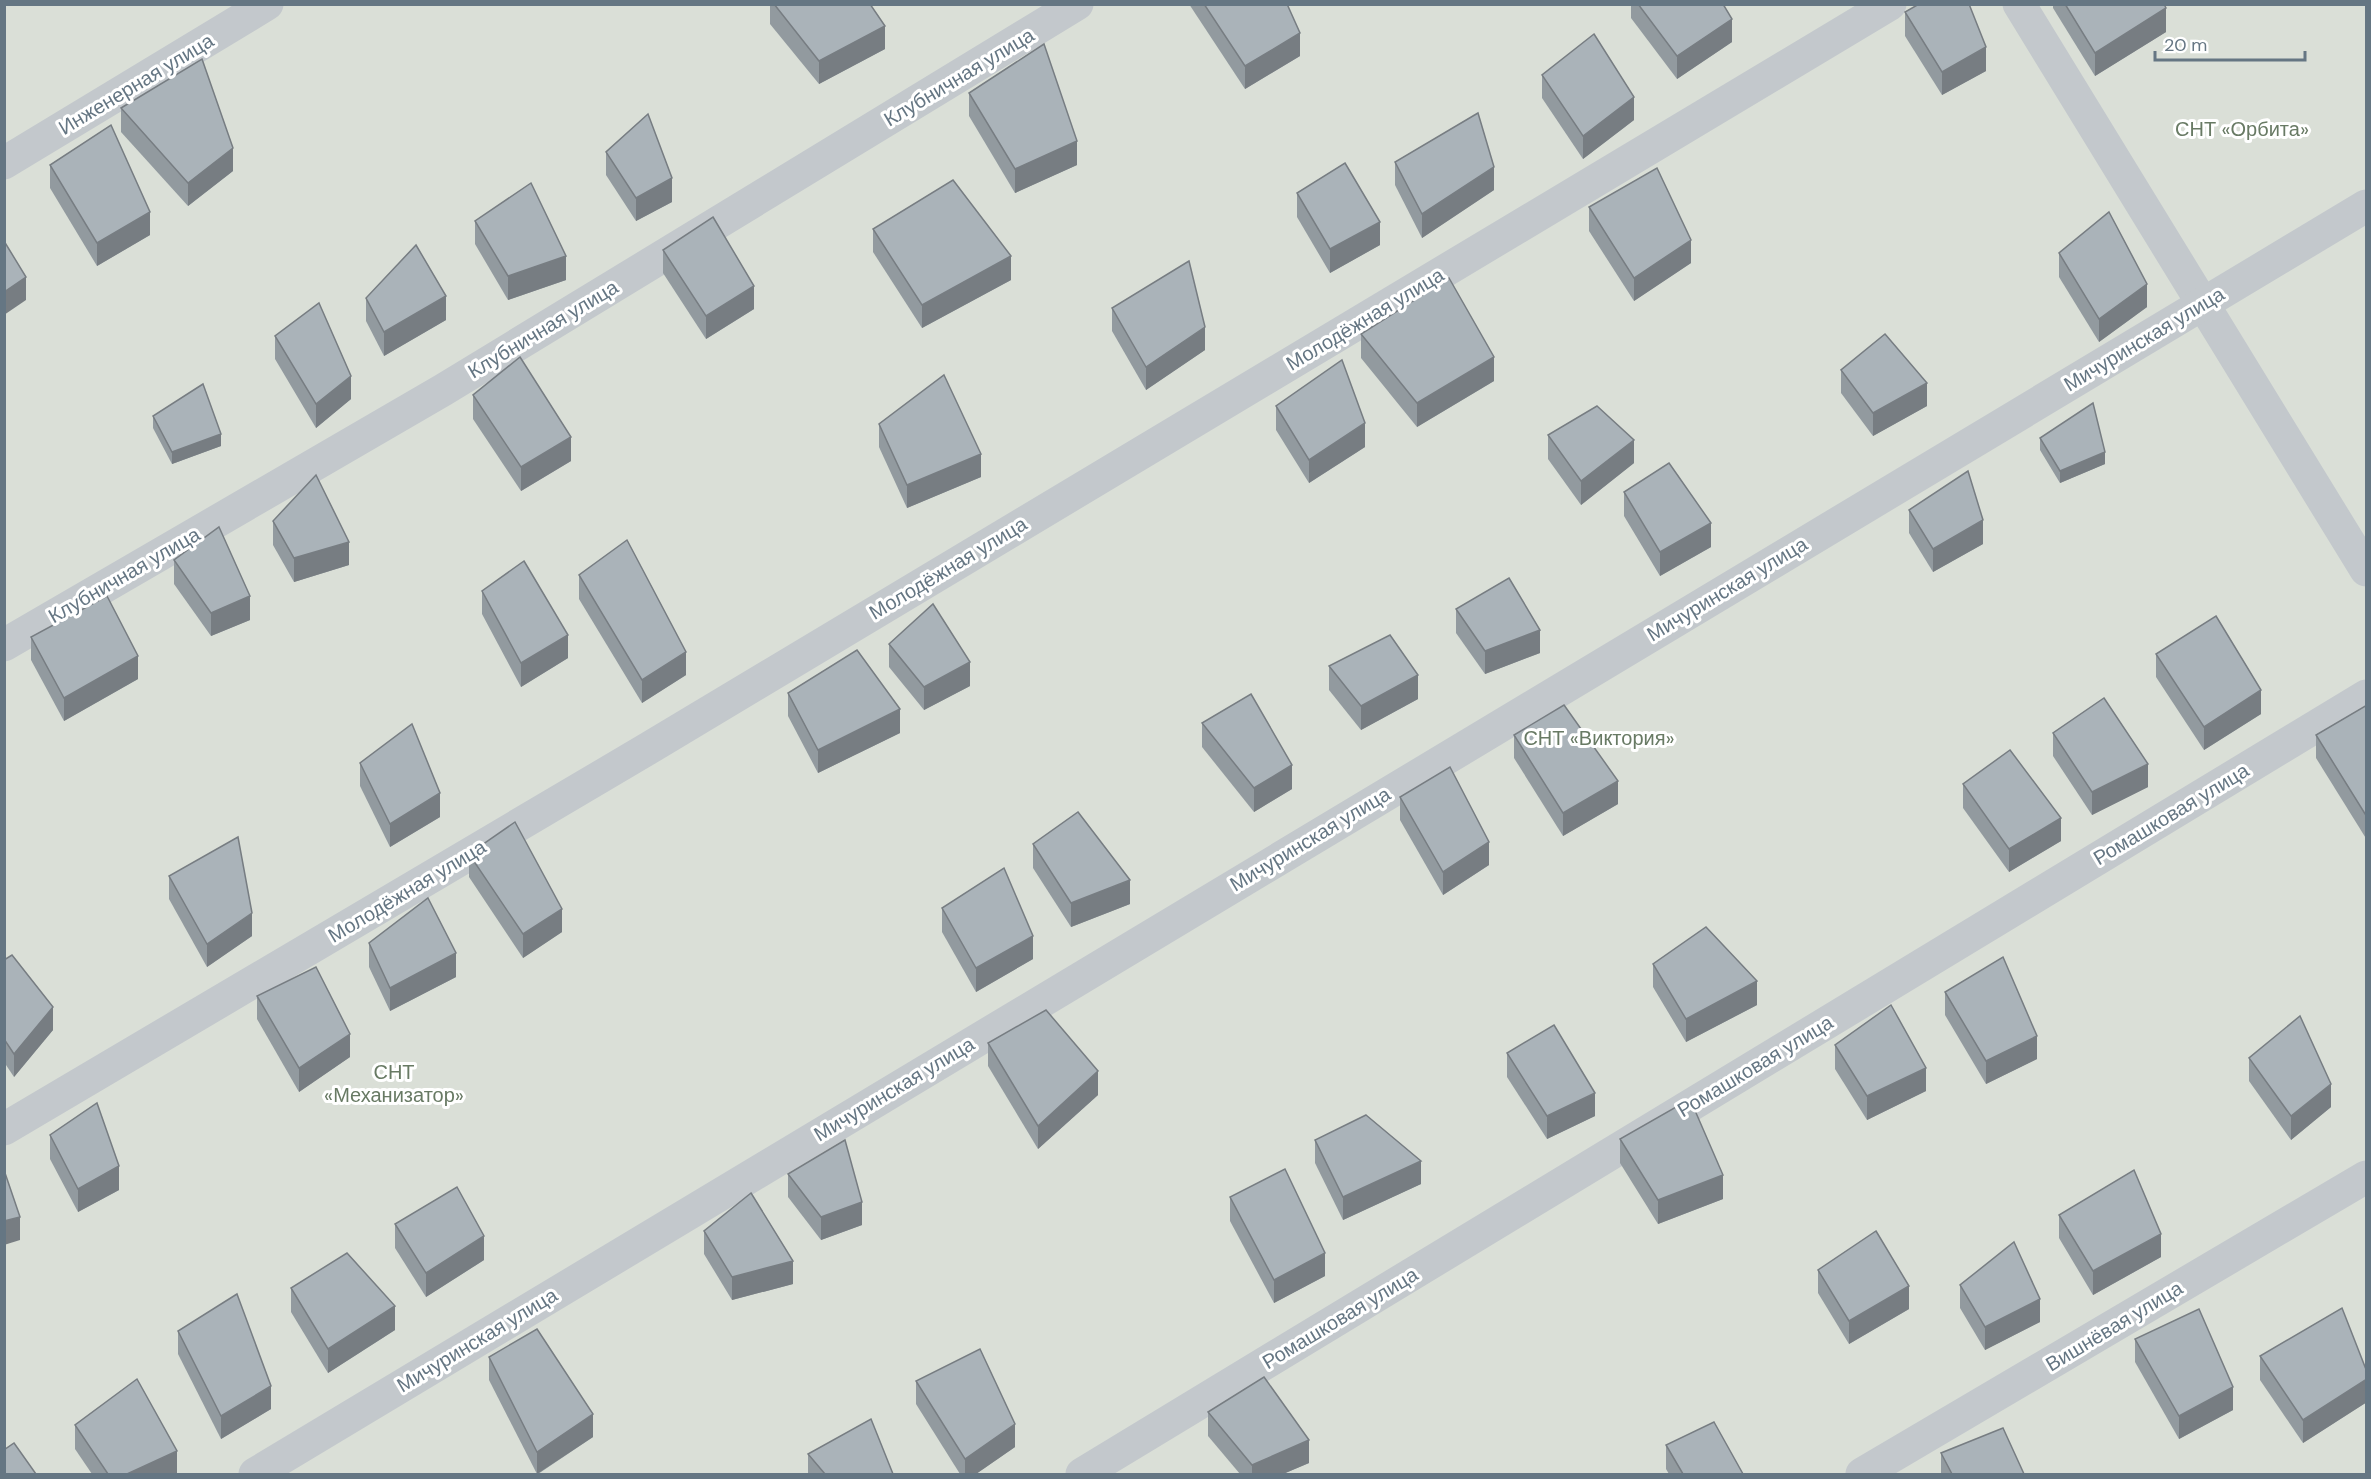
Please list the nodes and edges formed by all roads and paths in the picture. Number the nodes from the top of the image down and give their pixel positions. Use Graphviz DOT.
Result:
graph roads {
  1 [pos="267,4"];
  2 [pos="1077,4"];
  3 [pos="1890,4"];
  4 [pos="2019,4"];
  5 [pos="4,163"];
  6 [pos="2367,206"];
  7 [pos="2204,303"];
  8 [pos="2367,570"];
  9 [pos="4,645"];
  10 [pos="2367,696"];
  11 [pos="4,1129"];
  12 [pos="2367,1177"];
  13 [pos="255,1474"];
  14 [pos="1082,1474"];
  15 [pos="1862,1474"];
  1 -- 5 [label="street, Инженерная улица"];
  2 -- 9 [label="street, Клубничная улица"];
  3 -- 11 [label="street, Молодёжная улица"];
  4 -- 7 [label="street"];
  6 -- 7 [label="street, Мичуринская улица"];
  7 -- 8 [label="street"];
  7 -- 13 [label="street, Мичуринская улица"];
  10 -- 14 [label="street, Ромашковая улица"];
  12 -- 15 [label="street, Вишнёвая улица"];
}
